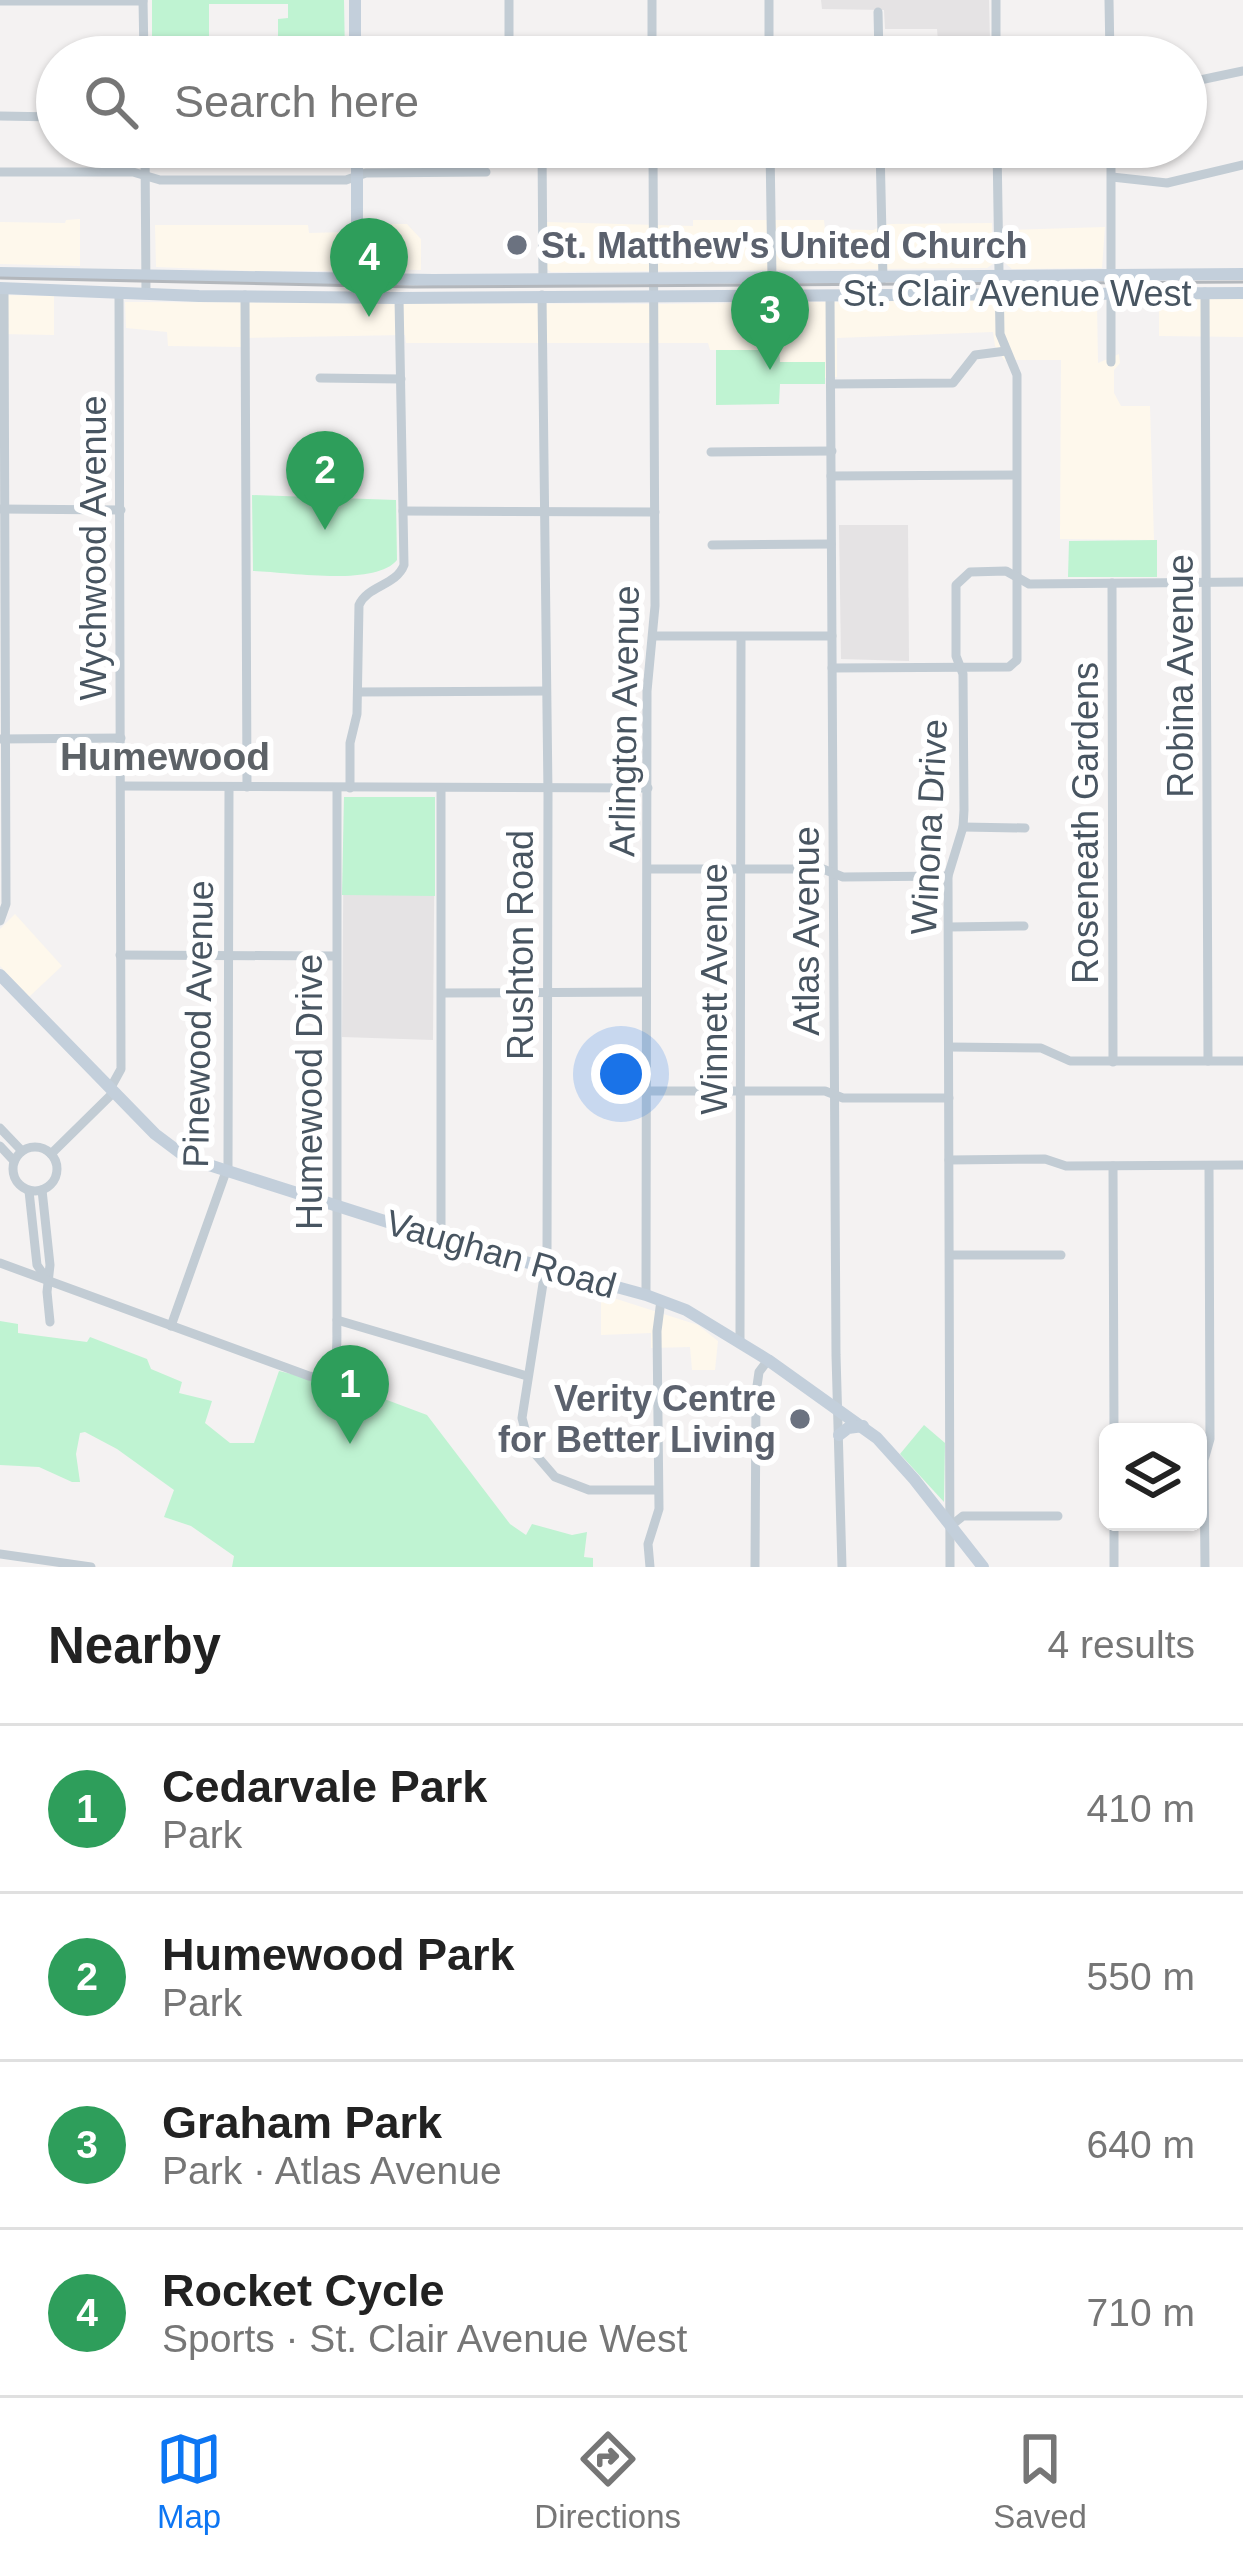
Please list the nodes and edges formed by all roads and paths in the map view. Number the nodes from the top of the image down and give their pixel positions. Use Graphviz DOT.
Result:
graph roads {
  1 [pos="355,0"];
  2 [pos="509,0"];
  3 [pos="652,0"];
  4 [pos="769,0"];
  5 [pos="996,0"];
  6 [pos="1109,0"];
  7 [pos="0,1"];
  8 [pos="143,1"];
  9 [pos="878,12"];
  10 [pos="144,36"];
  11 [pos="355,36"];
  12 [pos="509,36"];
  13 [pos="652,36"];
  14 [pos="769,36"];
  15 [pos="879,36"];
  16 [pos="996,36"];
  17 [pos="1110,36"];
  18 [pos="1243,71"];
  19 [pos="1207,79"];
  20 [pos="0,116"];
  21 [pos="36,116"];
  22 [pos="1243,165"];
  23 [pos="145,168"];
  24 [pos="357,168"];
  25 [pos="542,168"];
  26 [pos="653,168"];
  27 [pos="770,168"];
  28 [pos="880,168"];
  29 [pos="998,168"];
  30 [pos="1112,168"];
  31 [pos="0,172"];
  32 [pos="486,172"];
  33 [pos="145,175"];
  34 [pos="357,176"];
  35 [pos="1112,178"];
  36 [pos="0,273"];
  37 [pos="1243,274"];
  38 [pos="146,276"];
  39 [pos="999,276"];
  40 [pos="883,278"];
  41 [pos="1112,278"];
  42 [pos="357,279"];
  43 [pos="655,279"];
  44 [pos="772,279"];
  45 [pos="543,280"];
  46 [pos="2,288"];
  47 [pos="119,292"];
  48 [pos="1205,292"];
  49 [pos="1243,293"];
  50 [pos="146,294"];
  51 [pos="999,294"];
  52 [pos="1111,294"];
  53 [pos="245,295"];
  54 [pos="830,295"];
  55 [pos="357,296"];
  56 [pos="542,296"];
  57 [pos="654,296"];
  58 [pos="399,298"];
  59 [pos="1006,351"];
  60 [pos="1111,362"];
  61 [pos="320,378"];
  62 [pos="401,380"];
  63 [pos="831,384"];
  64 [pos="711,452"];
  65 [pos="832,452"];
  66 [pos="1016,475"];
  67 [pos="831,476"];
  68 [pos="3,509"];
  69 [pos="121,510"];
  70 [pos="403,511"];
  71 [pos="546,512"];
  72 [pos="655,512"];
  73 [pos="831,544"];
  74 [pos="712,545"];
  75 [pos="1018,578"];
  76 [pos="1243,582"];
  77 [pos="1208,583"];
  78 [pos="1112,584"];
  79 [pos="652,636"];
  80 [pos="832,636"];
  81 [pos="741,637"];
  82 [pos="960,667"];
  83 [pos="832,668"];
  84 [pos="546,691"];
  85 [pos="358,692"];
  86 [pos="121,738"];
  87 [pos="3,739"];
  88 [pos="122,787"];
  89 [pos="229,787"];
  90 [pos="247,787"];
  91 [pos="337,788"];
  92 [pos="350,788"];
  93 [pos="442,788"];
  94 [pos="548,788"];
  95 [pos="648,788"];
  96 [pos="963,827"];
  97 [pos="1025,828"];
  98 [pos="649,869"];
  99 [pos="742,869"];
  100 [pos="832,873"];
  101 [pos="948,876"];
  102 [pos="0,921"];
  103 [pos="1024,926"];
  104 [pos="949,927"];
  105 [pos="120,955"];
  106 [pos="230,955"];
  107 [pos="336,956"];
  108 [pos="0,975"];
  109 [pos="646,992"];
  110 [pos="442,993"];
  111 [pos="547,994"];
  112 [pos="949,1047"];
  113 [pos="1208,1060"];
  114 [pos="1243,1060"];
  115 [pos="1113,1062"];
  116 [pos="111,1091"];
  117 [pos="648,1091"];
  118 [pos="740,1092"];
  119 [pos="833,1094"];
  120 [pos="949,1098"];
  121 [pos="0,1127"];
  122 [pos="0,1145"];
  123 [pos="22,1151"];
  124 [pos="51,1154"];
  125 [pos="950,1160"];
  126 [pos="14,1161"];
  127 [pos="1243,1165"];
  128 [pos="1113,1166"];
  129 [pos="1209,1166"];
  130 [pos="226,1173"];
  131 [pos="42,1190"];
  132 [pos="29,1191"];
  133 [pos="337,1207"];
  134 [pos="440,1239"];
  135 [pos="950,1255"];
  136 [pos="1061,1255"];
  137 [pos="0,1263"];
  138 [pos="544,1268"];
  139 [pos="48,1281"];
  140 [pos="646,1295"];
  141 [pos="661,1300"];
  142 [pos="337,1320"];
  143 [pos="50,1322"];
  144 [pos="171,1326"];
  145 [pos="740,1342"];
  146 [pos="768,1360"];
  147 [pos="527,1376"];
  148 [pos="836,1406"];
  149 [pos="1114,1423"];
  150 [pos="863,1426"];
  151 [pos="839,1435"];
  152 [pos="658,1490"];
  153 [pos="1058,1516"];
  154 [pos="951,1526"];
  155 [pos="1114,1531"];
  156 [pos="0,1553"];
  157 [pos="76,1565"];
  158 [pos="91,1567"];
  159 [pos="650,1567"];
  160 [pos="754,1567"];
  161 [pos="842,1567"];
  162 [pos="950,1567"];
  163 [pos="982,1567"];
  164 [pos="1114,1567"];
  165 [pos="1205,1567"];
  1 -- 11 [label="main road"];
  2 -- 12 [label="street"];
  3 -- 13 [label="street"];
  4 -- 14 [label="street"];
  5 -- 16 [label="street"];
  6 -- 17 [label="street"];
  7 -- 8 [label="street"];
  8 -- 10 [label="street"];
  9 -- 15 [label="street"];
  18 -- 19 [label="street"];
  20 -- 21 [label="street"];
  22 -- 35 [label="street"];
  23 -- 33 [label="street"];
  24 -- 34 [label="main road"];
  25 -- 45 [label="street"];
  26 -- 43 [label="street, Arlington Avenue"];
  27 -- 44 [label="street"];
  28 -- 40 [label="street"];
  29 -- 39 [label="street, Winona Drive"];
  30 -- 35 [label="street"];
  31 -- 33 [label="street"];
  32 -- 34 [label="street"];
  33 -- 34 [label="street"];
  33 -- 38 [label="street"];
  34 -- 42 [label="main road"];
  35 -- 41 [label="street"];
  36 -- 38 [label="main road, St. Clair Avenue West"];
  37 -- 41 [label="main road, St. Clair Avenue West"];
  38 -- 42 [label="main road, St. Clair Avenue West"];
  38 -- 50 [label="street"];
  39 -- 40 [label="main road, St. Clair Avenue West"];
  39 -- 41 [label="main road, St. Clair Avenue West"];
  39 -- 51 [label="street, Winona Drive"];
  40 -- 44 [label="main road, St. Clair Avenue West"];
  41 -- 52 [label="street"];
  42 -- 45 [label="main road, St. Clair Avenue West"];
  42 -- 55 [label="main road"];
  43 -- 44 [label="main road, St. Clair Avenue West"];
  43 -- 45 [label="main road, St. Clair Avenue West"];
  43 -- 57 [label="street, Arlington Avenue"];
  46 -- 47 [label="main road, St. Clair Avenue West"];
  46 -- 68 [label="street"];
  47 -- 50 [label="main road, St. Clair Avenue West"];
  47 -- 69 [label="street, Wychwood Avenue"];
  48 -- 49 [label="main road, St. Clair Avenue West"];
  48 -- 52 [label="main road, St. Clair Avenue West"];
  48 -- 77 [label="street, Robina Avenue"];
  50 -- 53 [label="main road, St. Clair Avenue West"];
  51 -- 52 [label="main road, St. Clair Avenue West"];
  51 -- 54 [label="main road, St. Clair Avenue West"];
  51 -- 59 [label="street, Winona Drive"];
  52 -- 60 [label="street"];
  53 -- 55 [label="main road, St. Clair Avenue West"];
  53 -- 90 [label="street"];
  54 -- 57 [label="main road, St. Clair Avenue West"];
  54 -- 63 [label="street, Atlas Avenue"];
  55 -- 58 [label="main road, St. Clair Avenue West"];
  56 -- 57 [label="main road, St. Clair Avenue West"];
  56 -- 58 [label="main road, St. Clair Avenue West"];
  56 -- 71 [label="street, Rushton Road"];
  57 -- 72 [label="street, Arlington Avenue"];
  58 -- 62 [label="street"];
  59 -- 63 [label="street"];
  59 -- 66 [label="street, Winona Drive"];
  61 -- 62 [label="street"];
  62 -- 70 [label="street"];
  63 -- 65 [label="street, Atlas Avenue"];
  64 -- 65 [label="street"];
  65 -- 67 [label="street, Atlas Avenue"];
  66 -- 67 [label="street"];
  66 -- 75 [label="street, Winona Drive"];
  67 -- 73 [label="street, Atlas Avenue"];
  68 -- 69 [label="street"];
  68 -- 87 [label="street"];
  69 -- 86 [label="street, Wychwood Avenue"];
  70 -- 71 [label="street"];
  70 -- 85 [label="street"];
  71 -- 72 [label="street"];
  71 -- 84 [label="street, Rushton Road"];
  72 -- 79 [label="street, Arlington Avenue"];
  73 -- 74 [label="street"];
  73 -- 80 [label="street, Atlas Avenue"];
  75 -- 78 [label="street"];
  75 -- 82 [label="street, Winona Drive"];
  75 -- 82 [label="street"];
  76 -- 77 [label="street"];
  77 -- 78 [label="street"];
  77 -- 113 [label="street, Robina Avenue"];
  78 -- 115 [label="street, Roseneath Gardens"];
  79 -- 81 [label="street"];
  79 -- 95 [label="street, Arlington Avenue"];
  80 -- 81 [label="street"];
  80 -- 83 [label="street, Atlas Avenue"];
  81 -- 99 [label="street, Winnett Avenue"];
  82 -- 83 [label="street"];
  82 -- 96 [label="street, Winona Drive"];
  83 -- 100 [label="street, Atlas Avenue"];
  84 -- 85 [label="street"];
  84 -- 94 [label="street, Rushton Road"];
  85 -- 92 [label="street"];
  86 -- 87 [label="street"];
  86 -- 88 [label="street, Wychwood Avenue"];
  87 -- 102 [label="street"];
  88 -- 89 [label="street"];
  88 -- 105 [label="street, Wychwood Avenue"];
  89 -- 90 [label="street"];
  89 -- 106 [label="street, Pinewood Avenue"];
  90 -- 91 [label="street"];
  91 -- 92 [label="street"];
  91 -- 107 [label="street, Humewood Drive"];
  92 -- 93 [label="street"];
  93 -- 94 [label="street"];
  93 -- 110 [label="street"];
  94 -- 95 [label="street"];
  94 -- 111 [label="street, Rushton Road"];
  95 -- 98 [label="street, Arlington Avenue"];
  96 -- 97 [label="street"];
  96 -- 101 [label="street, Winona Drive"];
  98 -- 99 [label="street"];
  98 -- 109 [label="street, Arlington Avenue"];
  99 -- 100 [label="street"];
  99 -- 118 [label="street, Winnett Avenue"];
  100 -- 101 [label="street"];
  100 -- 119 [label="street, Atlas Avenue"];
  101 -- 104 [label="street, Winona Drive"];
  103 -- 104 [label="street"];
  104 -- 112 [label="street, Winona Drive"];
  105 -- 106 [label="street"];
  105 -- 116 [label="street, Wychwood Avenue"];
  106 -- 107 [label="street"];
  106 -- 130 [label="street, Pinewood Avenue"];
  107 -- 133 [label="street, Humewood Drive"];
  108 -- 116 [label="main road, Vaughan Road"];
  109 -- 111 [label="street"];
  109 -- 117 [label="street, Arlington Avenue"];
  110 -- 111 [label="street"];
  110 -- 134 [label="street"];
  111 -- 138 [label="street, Rushton Road"];
  112 -- 115 [label="street"];
  112 -- 120 [label="street, Winona Drive"];
  113 -- 114 [label="street"];
  113 -- 115 [label="street"];
  116 -- 124 [label="street"];
  116 -- 130 [label="main road, Vaughan Road"];
  117 -- 118 [label="street"];
  117 -- 140 [label="street, Arlington Avenue"];
  118 -- 119 [label="street"];
  118 -- 145 [label="street, Winnett Avenue"];
  119 -- 120 [label="street"];
  119 -- 148 [label="street, Atlas Avenue"];
  120 -- 125 [label="street, Winona Drive"];
  121 -- 123 [label="street"];
  122 -- 126 [label="street"];
  123 -- 124 [label="street"];
  123 -- 126 [label="street"];
  124 -- 131 [label="street"];
  125 -- 128 [label="street"];
  125 -- 135 [label="street, Winona Drive"];
  126 -- 132 [label="street"];
  127 -- 129 [label="street"];
  128 -- 129 [label="street"];
  128 -- 149 [label="street"];
  129 -- 165 [label="street"];
  130 -- 133 [label="main road, Vaughan Road"];
  130 -- 144 [label="street, Pinewood Avenue"];
  131 -- 132 [label="street"];
  131 -- 139 [label="street"];
  132 -- 139 [label="street"];
  133 -- 134 [label="main road, Vaughan Road"];
  133 -- 142 [label="street, Humewood Drive"];
  134 -- 138 [label="main road, Vaughan Road"];
  135 -- 136 [label="street"];
  135 -- 154 [label="street, Winona Drive"];
  137 -- 139 [label="street"];
  138 -- 140 [label="main road, Vaughan Road"];
  138 -- 147 [label="street, Rushton Road"];
  139 -- 143 [label="street"];
  139 -- 144 [label="street"];
  140 -- 141 [label="main road, Vaughan Road"];
  141 -- 145 [label="main road, Vaughan Road"];
  141 -- 152 [label="street"];
  142 -- 144 [label="street, Humewood Drive"];
  142 -- 147 [label="street"];
  145 -- 146 [label="main road, Vaughan Road"];
  146 -- 148 [label="main road, Vaughan Road"];
  146 -- 160 [label="street"];
  147 -- 152 [label="street, Rushton Road"];
  148 -- 150 [label="main road, Vaughan Road"];
  148 -- 151 [label="street, Atlas Avenue"];
  150 -- 151 [label="main road"];
  150 -- 154 [label="main road, Vaughan Road"];
  151 -- 161 [label="street, Atlas Avenue"];
  152 -- 159 [label="street"];
  153 -- 154 [label="street"];
  154 -- 162 [label="street, Winona Drive"];
  154 -- 163 [label="main road, Vaughan Road"];
  155 -- 164 [label="street"];
  156 -- 157 [label="street"];
  157 -- 158 [label="street"];
}
